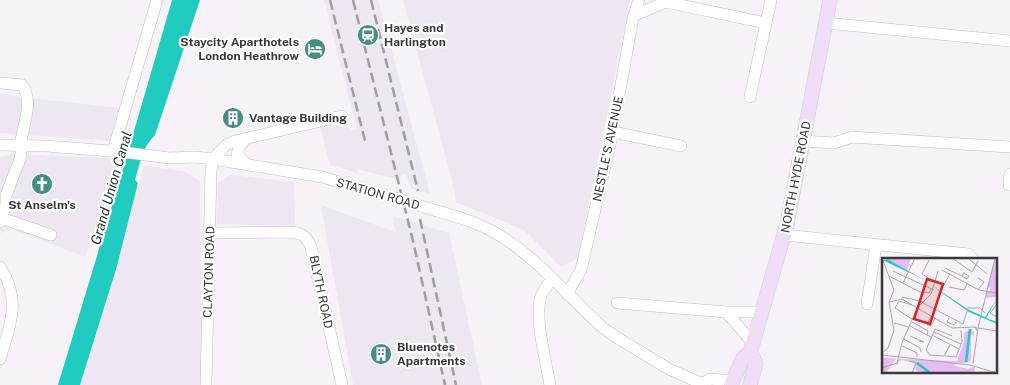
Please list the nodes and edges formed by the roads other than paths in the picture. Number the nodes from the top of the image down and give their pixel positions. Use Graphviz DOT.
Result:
graph roads {
  1 [pos="157,0"];
  2 [pos="639,0"];
  3 [pos="770,0"];
  4 [pos="830,0"];
  5 [pos="665,1"];
  6 [pos="635,15"];
  7 [pos="766,23"];
  8 [pos="826,23"];
  9 [pos="1010,41"];
  10 [pos="0,83"];
  11 [pos="750,97"];
  12 [pos="342,116"];
  13 [pos="613,132"];
  14 [pos="244,139"];
  15 [pos="803,141"];
  16 [pos="21,145"];
  17 [pos="0,146"];
  18 [pos="681,146"];
  19 [pos="1010,146"];
  20 [pos="118,151"];
  21 [pos="213,159"];
  22 [pos="246,164"];
  23 [pos="1,220"];
  24 [pos="210,234"];
  25 [pos="784,234"];
  26 [pos="51,236"];
  27 [pos="876,245"];
  28 [pos="972,258"];
  29 [pos="0,267"];
  30 [pos="552,279"];
  31 [pos="567,294"];
  32 [pos="617,303"];
  33 [pos="867,304"];
  34 [pos="726,312"];
  35 [pos="762,312"];
  36 [pos="751,348"];
  37 [pos="0,359"];
  38 [pos="732,383"];
  39 [pos="704,384"];
  40 [pos="206,385"];
  41 [pos="342,385"];
  42 [pos="550,385"];
  43 [pos="752,385"];
  1 -- 20 [label="street"];
  2 -- 6 [label="street, NESTLE'S AVENUE"];
  3 -- 7 [label="street"];
  4 -- 8 [label="main road, NORTH HYDE ROAD"];
  5 -- 6 [label="street"];
  5 -- 7 [label="street"];
  6 -- 13 [label="street, NESTLE'S AVENUE"];
  7 -- 11 [label="street"];
  8 -- 9 [label="street"];
  8 -- 15 [label="main road, NORTH HYDE ROAD"];
  10 -- 16 [label="street"];
  12 -- 14 [label="street"];
  13 -- 18 [label="street"];
  13 -- 31 [label="street, NESTLE'S AVENUE"];
  14 -- 21 [label="street"];
  14 -- 22 [label="street"];
  15 -- 19 [label="street"];
  15 -- 25 [label="main road, NORTH HYDE ROAD"];
  16 -- 17 [label="street, STATION ROAD"];
  16 -- 20 [label="street, STATION ROAD"];
  16 -- 23 [label="street"];
  20 -- 21 [label="street, STATION ROAD"];
  21 -- 22 [label="street, STATION ROAD"];
  21 -- 24 [label="street, CLAYTON ROAD"];
  22 -- 30 [label="street, STATION ROAD, bridge"];
  23 -- 26 [label="street"];
  24 -- 40 [label="street, CLAYTON ROAD"];
  24 -- 41 [label="street, BLYTH ROAD"];
  25 -- 27 [label="street"];
  25 -- 35 [label="main road, NORTH HYDE ROAD"];
  27 -- 28 [label="street"];
  27 -- 33 [label="street"];
  29 -- 37 [label="street"];
  30 -- 31 [label="street, STATION ROAD"];
  30 -- 42 [label="street"];
  31 -- 39 [label="street, STATION ROAD"];
  32 -- 34 [label="street"];
  34 -- 35 [label="street"];
  34 -- 36 [label="street"];
  35 -- 36 [label="main road, NORTH HYDE ROAD"];
  36 -- 38 [label="main road, NORTH HYDE ROAD"];
  36 -- 43 [label="main road, NORTH HYDE ROAD"];
  38 -- 39 [label="street, STATION ROAD"];
  38 -- 43 [label="main road, STATION ROAD"];
}
